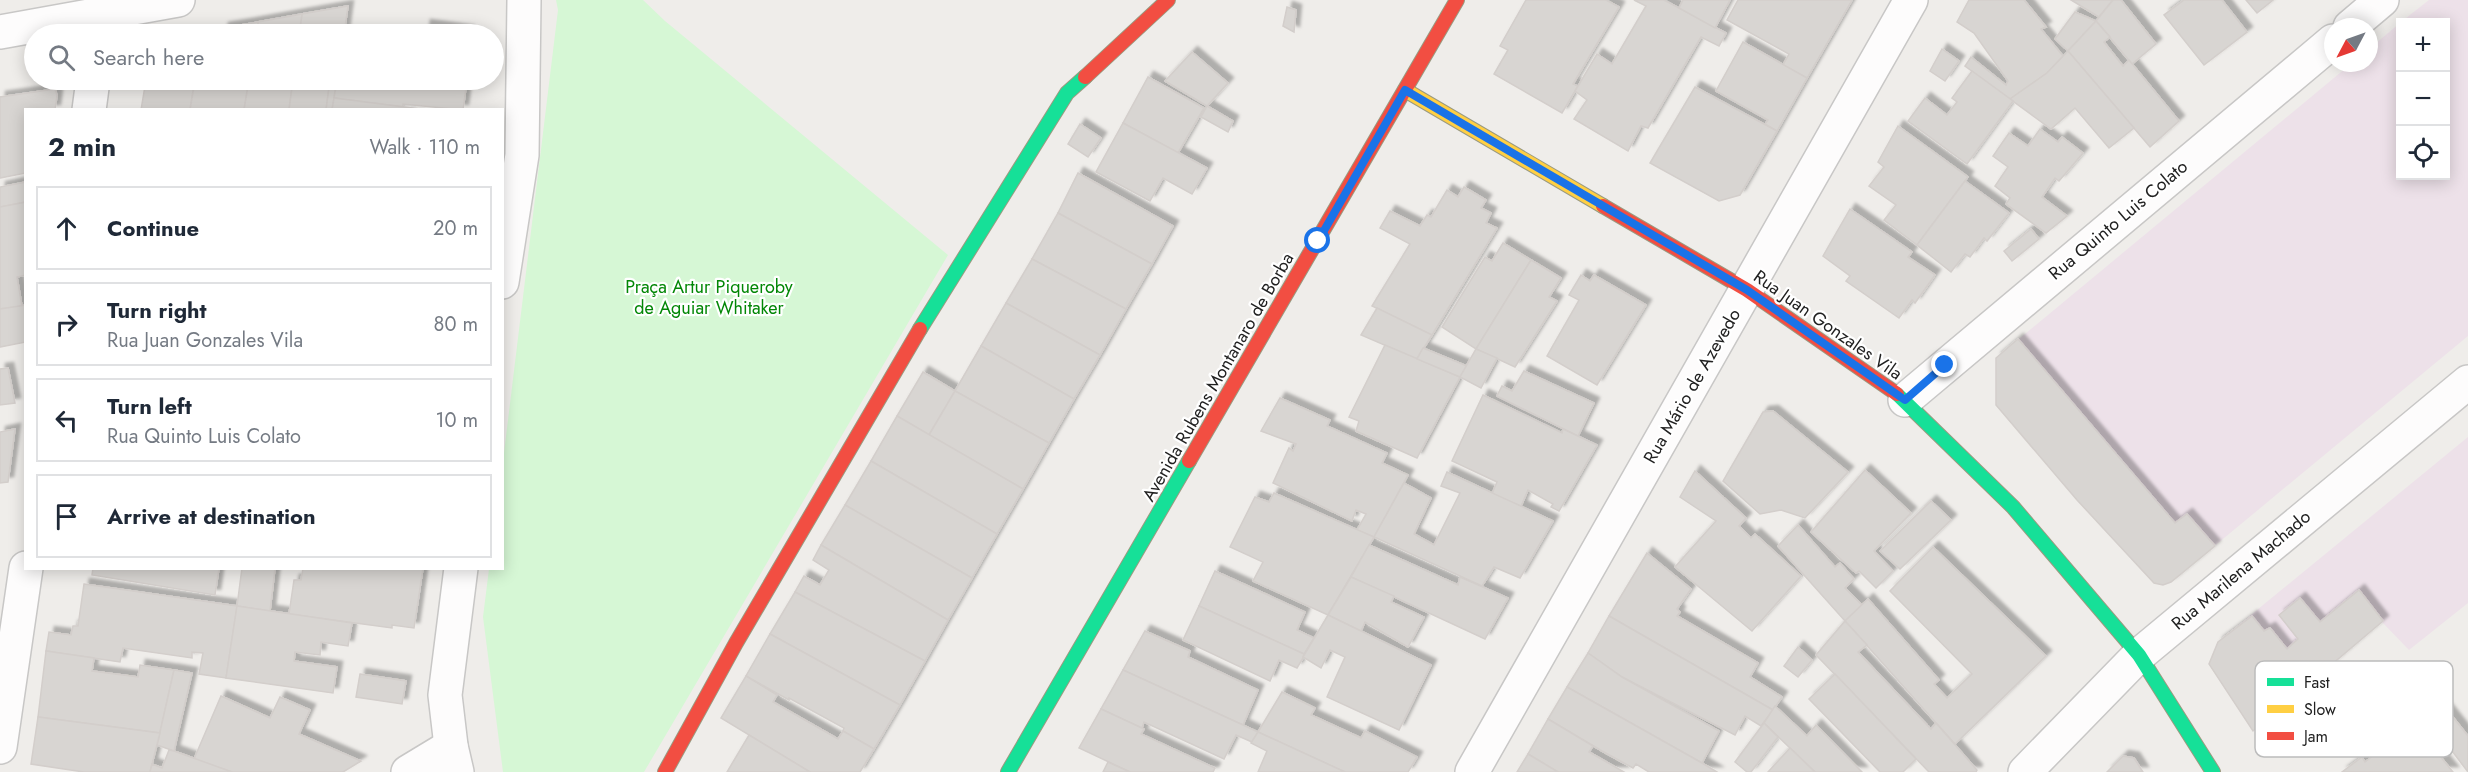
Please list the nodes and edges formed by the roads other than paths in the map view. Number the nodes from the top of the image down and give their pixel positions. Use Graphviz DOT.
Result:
graph roads {
  1 [pos="178,0"];
  2 [pos="524,0"];
  3 [pos="1168,0"];
  4 [pos="1457,0"];
  5 [pos="1911,0"];
  6 [pos="2382,0"];
  7 [pos="2361,18"];
  8 [pos="100,24"];
  9 [pos="24,30"];
  10 [pos="0,32"];
  11 [pos="2324,49"];
  12 [pos="92,90"];
  13 [pos="1405,90"];
  14 [pos="89,108"];
  15 [pos="504,269"];
  16 [pos="1747,290"];
  17 [pos="2468,382"];
  18 [pos="1905,400"];
  19 [pos="26,570"];
  20 [pos="461,570"];
  21 [pos="2139,655"];
  22 [pos="0,747"];
  23 [pos="454,759"];
  24 [pos="408,772"];
  25 [pos="665,772"];
  26 [pos="1008,772"];
  27 [pos="1472,772"];
  28 [pos="2025,772"];
  29 [pos="2213,772"];
  1 -- 8 [label="street"];
  2 -- 15 [label="street"];
  3 -- 25 [label="street"];
  4 -- 13 [label="street, Avenida Rubens Montanaro de Borba"];
  5 -- 16 [label="street, Rua Mário de Azevedo"];
  6 -- 7 [label="street"];
  9 -- 10 [label="street"];
  11 -- 18 [label="street, Rua Quinto Luis Colato"];
  12 -- 14 [label="street"];
  13 -- 16 [label="street, Rua Juan Gonzales Vila"];
  13 -- 26 [label="street, Avenida Rubens Montanaro de Borba"];
  16 -- 18 [label="street, Rua Juan Gonzales Vila"];
  16 -- 27 [label="street, Rua Mário de Azevedo"];
  17 -- 21 [label="street, Rua Marilena Machado"];
  18 -- 21 [label="street, Rua Juan Gonzales Vila"];
  19 -- 22 [label="street"];
  20 -- 23 [label="street"];
  21 -- 28 [label="street, Rua Marilena Machado"];
  21 -- 29 [label="street, Rua Juan Gonzales Vila"];
  23 -- 24 [label="street"];
}
